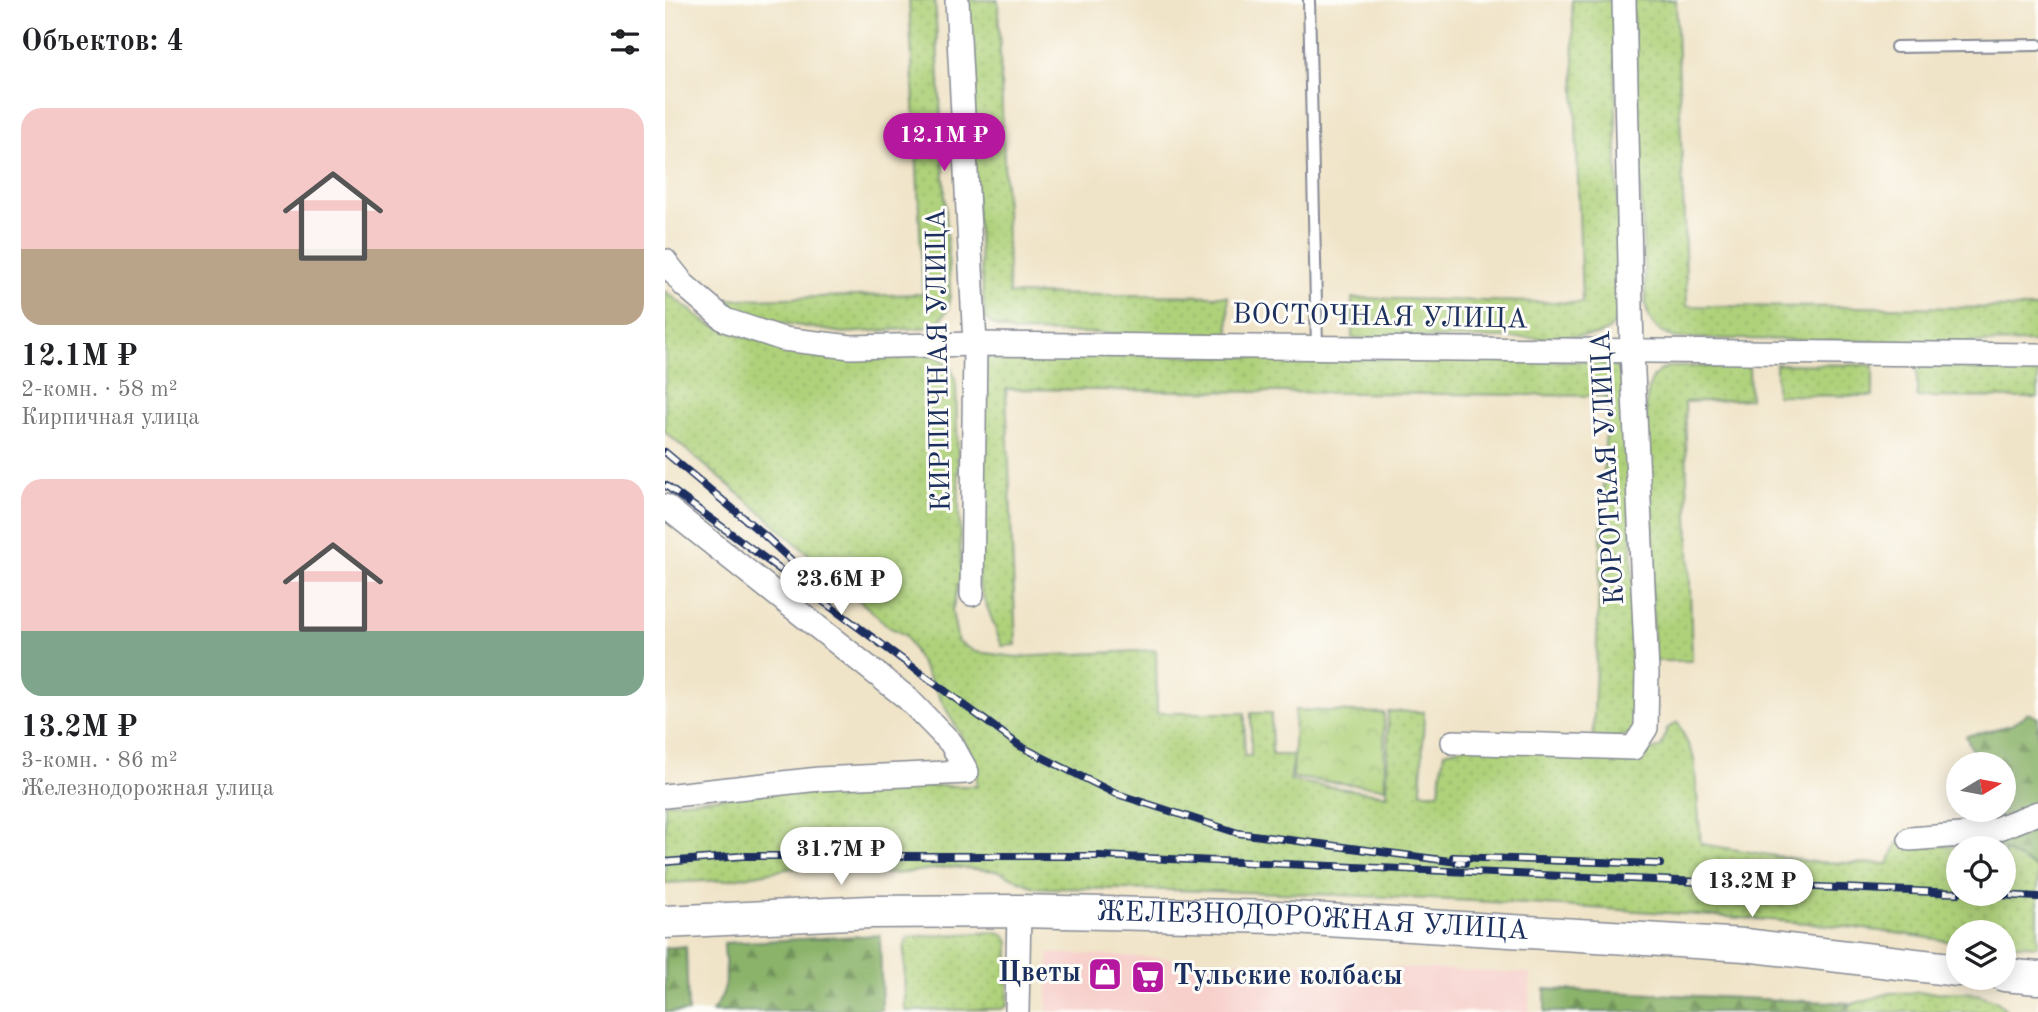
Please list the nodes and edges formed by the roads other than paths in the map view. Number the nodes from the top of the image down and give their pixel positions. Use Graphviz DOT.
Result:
graph roads {
  1 [pos="957,0"];
  2 [pos="1309,0"];
  3 [pos="1624,0"];
  4 [pos="2038,45"];
  5 [pos="1896,47"];
  6 [pos="665,261"];
  7 [pos="975,344"];
  8 [pos="1317,347"];
  9 [pos="1632,351"];
  10 [pos="2038,355"];
  11 [pos="665,506"];
  12 [pos="972,594"];
  13 [pos="1453,742"];
  14 [pos="665,796"];
  15 [pos="2038,813"];
  16 [pos="1910,839"];
  17 [pos="1019,911"];
  18 [pos="665,922"];
  19 [pos="1946,969"];
  20 [pos="2016,976"];
  21 [pos="2038,978"];
  22 [pos="1017,1012"];
  1 -- 7 [label="street, КИРПИЧНАЯ УЛИЦА"];
  2 -- 8 [label="lane"];
  3 -- 9 [label="street, КОРОТКАЯ УЛИЦА"];
  4 -- 5 [label="lane"];
  6 -- 7 [label="street, ВОСТОЧНАЯ УЛИЦА"];
  7 -- 8 [label="street, ВОСТОЧНАЯ УЛИЦА"];
  7 -- 12 [label="street, КИРПИЧНАЯ УЛИЦА"];
  8 -- 9 [label="street, ВОСТОЧНАЯ УЛИЦА"];
  9 -- 10 [label="street, ВОСТОЧНАЯ УЛИЦА"];
  9 -- 13 [label="street, КОРОТКАЯ УЛИЦА"];
  11 -- 14 [label="street"];
  15 -- 16 [label="street"];
  17 -- 18 [label="main road, ЖЕЛЕЗНОДОРОЖНАЯ УЛИЦА"];
  17 -- 19 [label="main road, ЖЕЛЕЗНОДОРОЖНАЯ УЛИЦА"];
  17 -- 22 [label="street"];
  20 -- 21 [label="main road"];
}
